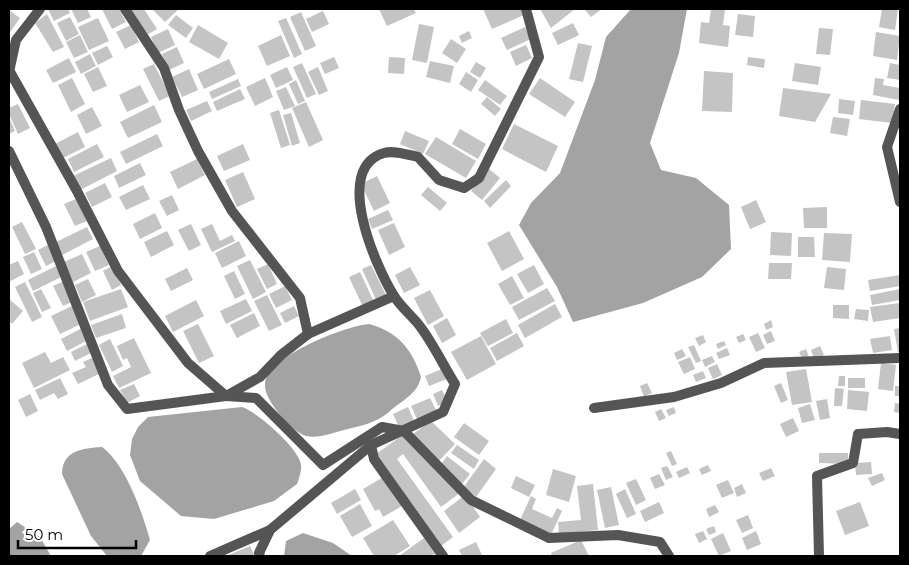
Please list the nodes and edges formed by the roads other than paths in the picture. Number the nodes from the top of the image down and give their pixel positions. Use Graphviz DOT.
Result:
graph roads {
  1 [pos="40,9"];
  2 [pos="125,9"];
  3 [pos="526,9"];
  4 [pos="9,71"];
  5 [pos="900,109"];
  6 [pos="9,151"];
  7 [pos="900,202"];
  8 [pos="394,296"];
  9 [pos="308,334"];
  10 [pos="900,358"];
  11 [pos="226,396"];
  12 [pos="594,408"];
  13 [pos="404,431"];
  14 [pos="900,434"];
  15 [pos="370,446"];
  16 [pos="270,530"];
  17 [pos="210,556"];
  18 [pos="260,556"];
  19 [pos="443,556"];
  20 [pos="669,556"];
  21 [pos="819,556"];
  1 -- 4 [label="street"];
  2 -- 9 [label="street"];
  3 -- 8 [label="street"];
  4 -- 11 [label="street"];
  5 -- 7 [label="street"];
  6 -- 11 [label="street"];
  8 -- 9 [label="street"];
  8 -- 13 [label="street"];
  9 -- 11 [label="street"];
  10 -- 12 [label="street"];
  11 -- 13 [label="street"];
  13 -- 15 [label="street"];
  13 -- 20 [label="street"];
  14 -- 21 [label="street"];
  15 -- 16 [label="street"];
  15 -- 19 [label="street"];
  16 -- 17 [label="street"];
  16 -- 18 [label="street"];
}
